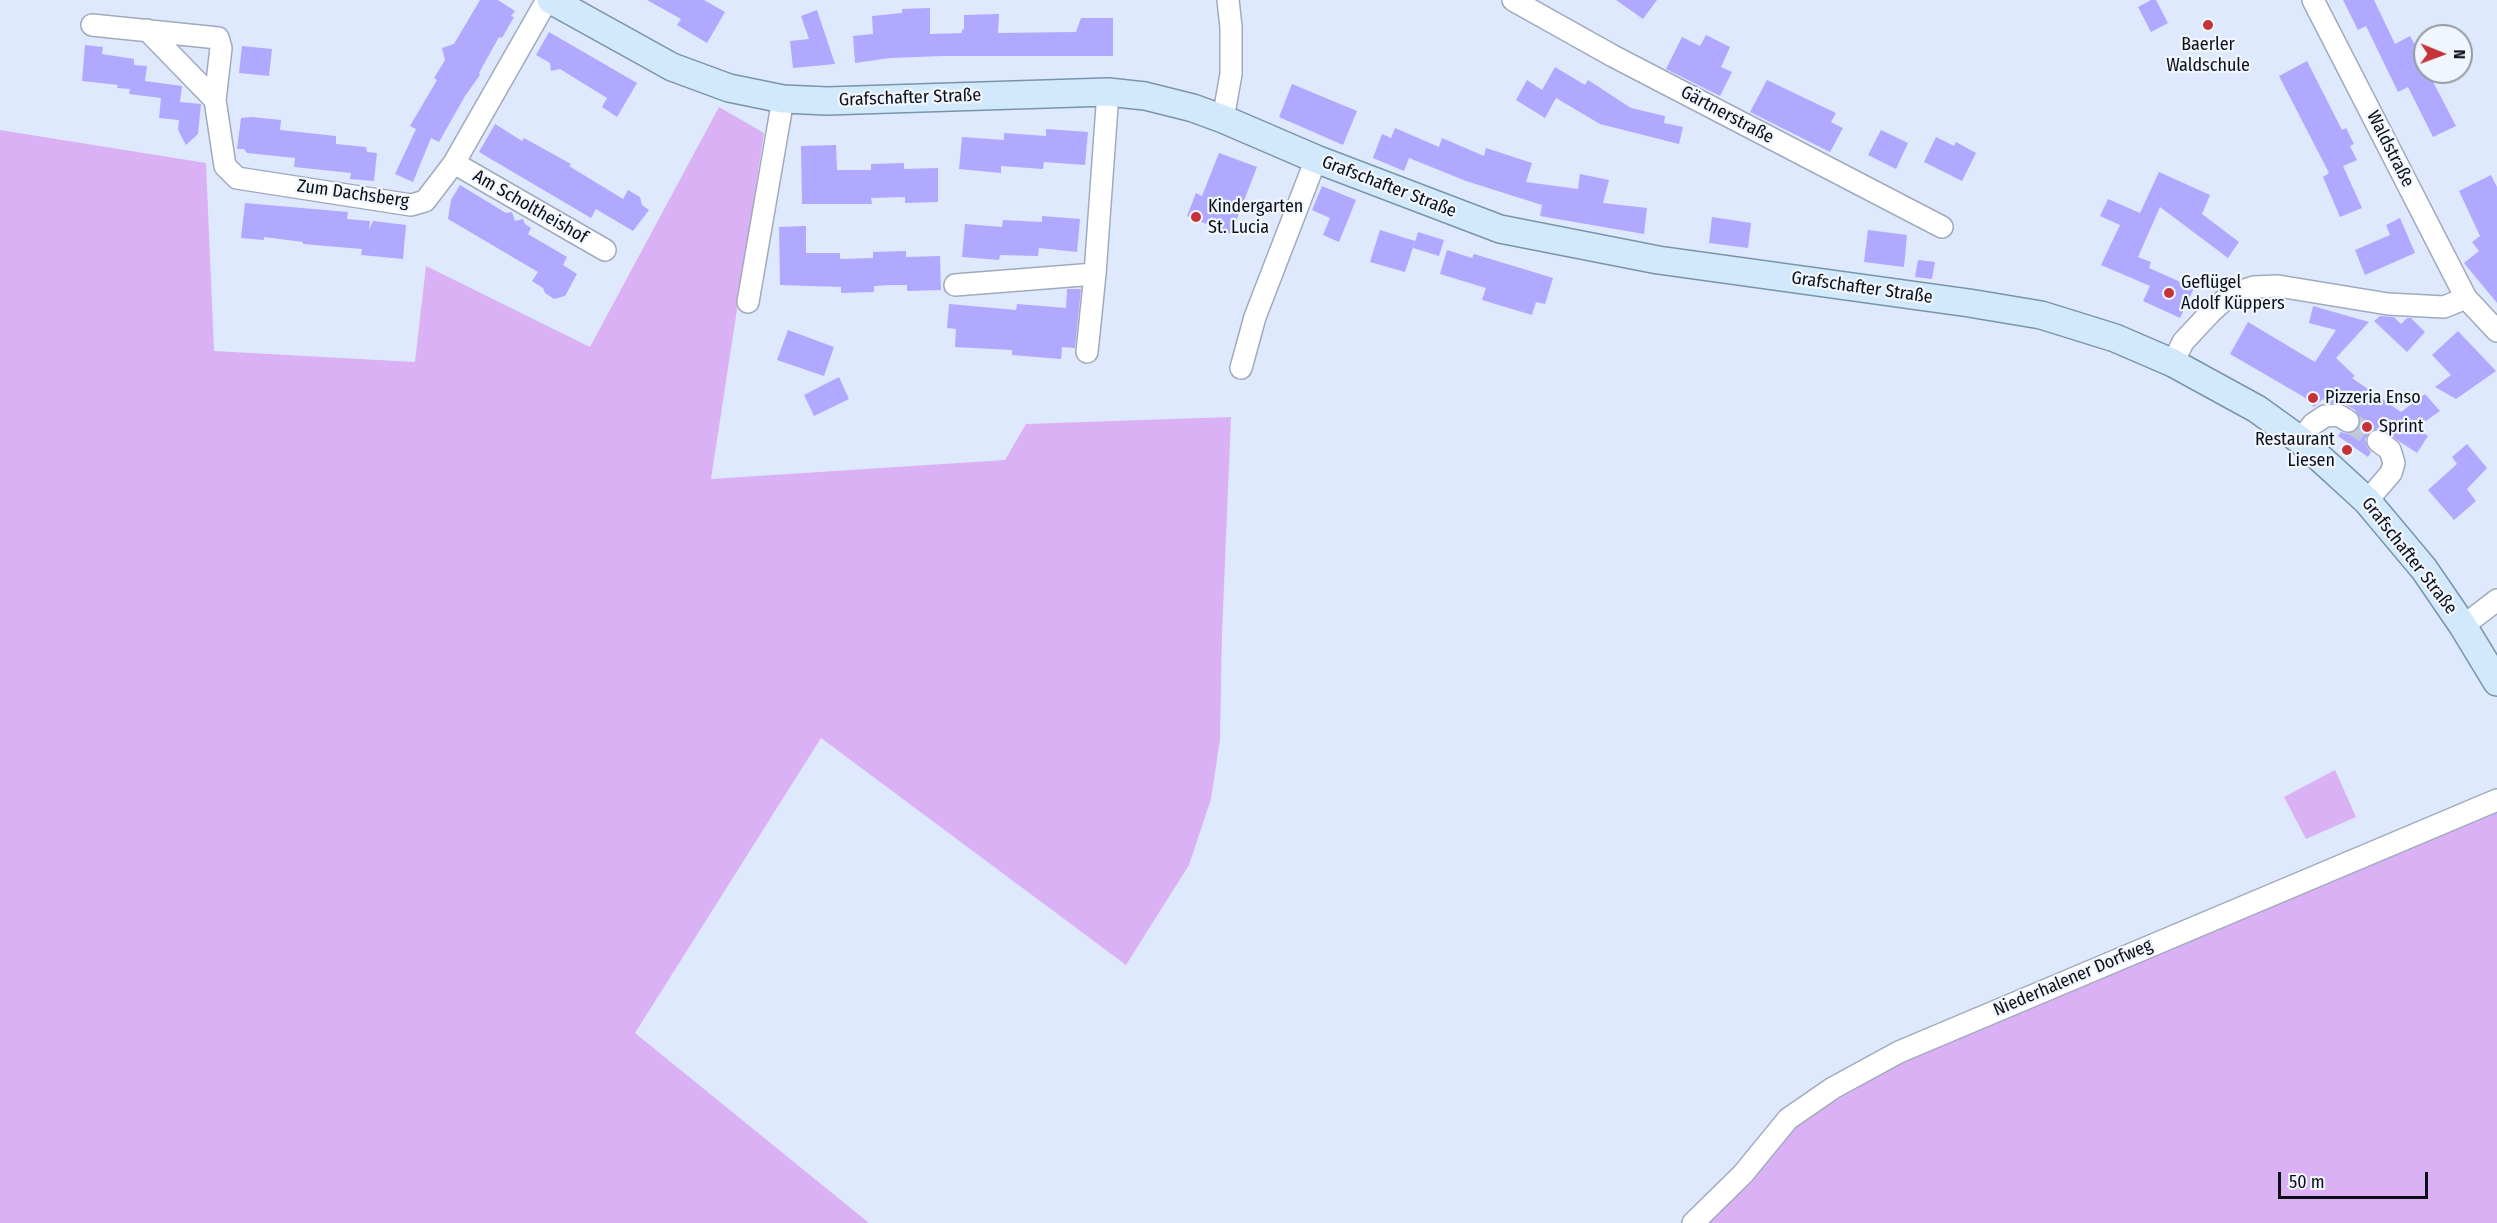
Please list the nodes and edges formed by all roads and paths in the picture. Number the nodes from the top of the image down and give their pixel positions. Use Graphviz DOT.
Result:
graph roads {
  1 [pos="549,0"];
  2 [pos="1228,0"];
  3 [pos="1513,0"];
  4 [pos="2313,0"];
  5 [pos="92,26"];
  6 [pos="147,30"];
  7 [pos="197,35"];
  8 [pos="175,59"];
  9 [pos="1108,92"];
  10 [pos="783,99"];
  11 [pos="215,100"];
  12 [pos="1223,119"];
  13 [pos="1316,159"];
  14 [pos="454,164"];
  15 [pos="1942,227"];
  16 [pos="605,250"];
  17 [pos="1095,274"];
  18 [pos="955,285"];
  19 [pos="2466,298"];
  20 [pos="748,302"];
  21 [pos="2497,331"];
  22 [pos="1087,352"];
  23 [pos="2173,363"];
  24 [pos="1241,368"];
  25 [pos="2348,421"];
  26 [pos="2300,440"];
  27 [pos="2378,441"];
  28 [pos="2367,501"];
  29 [pos="2497,600"];
  30 [pos="2463,626"];
  31 [pos="2497,682"];
  32 [pos="2497,800"];
  33 [pos="1693,1223"];
  1 -- 10 [label="main road, Grafschafter Straße"];
  1 -- 14 [label="street, Zum Dachsberg"];
  2 -- 12 [label="street"];
  3 -- 15 [label="street, Gärtnerstraße"];
  4 -- 19 [label="street, Waldstraße"];
  5 -- 6 [label="street, Zum Dachsberg"];
  6 -- 7 [label="street, Zum Dachsberg"];
  6 -- 8 [label="street"];
  7 -- 8 [label="street"];
  7 -- 11 [label="street, Zum Dachsberg"];
  8 -- 11 [label="street"];
  9 -- 10 [label="main road, Grafschafter Straße"];
  9 -- 12 [label="main road, Grafschafter Straße"];
  9 -- 17 [label="street"];
  10 -- 20 [label="street"];
  11 -- 14 [label="street, Zum Dachsberg"];
  12 -- 13 [label="main road, Grafschafter Straße"];
  13 -- 23 [label="main road, Grafschafter Straße"];
  13 -- 24 [label="street"];
  14 -- 16 [label="street, Am Scholtheishof"];
  17 -- 18 [label="street"];
  17 -- 22 [label="street"];
  19 -- 21 [label="street, Waldstraße"];
  19 -- 23 [label="street"];
  23 -- 26 [label="main road, Grafschafter Straße"];
  25 -- 26 [label="street"];
  26 -- 28 [label="main road, Grafschafter Straße"];
  27 -- 28 [label="street"];
  28 -- 30 [label="main road, Grafschafter Straße"];
  29 -- 30 [label="street"];
  30 -- 31 [label="main road, Grafschafter Straße"];
  32 -- 33 [label="street, Niederhalener Dorfweg"];
}
